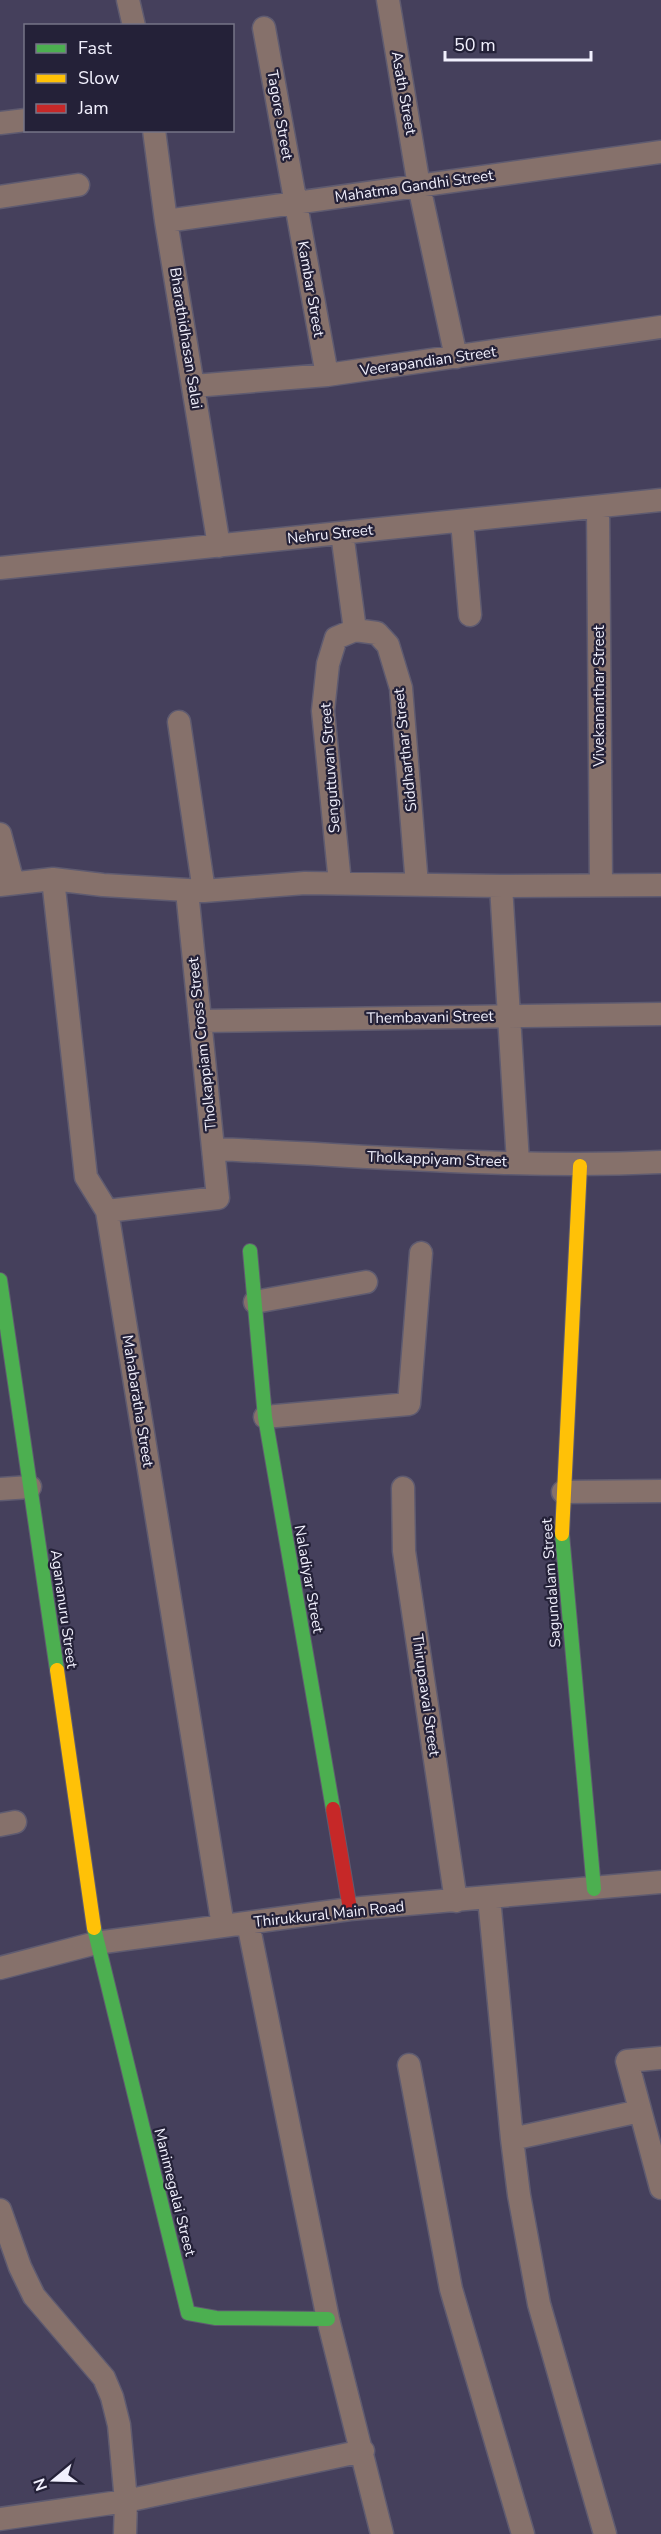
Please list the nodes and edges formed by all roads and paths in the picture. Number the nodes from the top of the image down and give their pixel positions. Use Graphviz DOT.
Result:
graph roads {
  1 [pos="128,0"];
  2 [pos="388,0"];
  3 [pos="134,24"];
  4 [pos="264,28"];
  5 [pos="24,120"];
  6 [pos="0,123"];
  7 [pos="154,132"];
  8 [pos="661,152"];
  9 [pos="78,185"];
  10 [pos="420,186"];
  11 [pos="0,197"];
  12 [pos="296,203"];
  13 [pos="166,221"];
  14 [pos="661,327"];
  15 [pos="456,357"];
  16 [pos="327,375"];
  17 [pos="194,386"];
  18 [pos="661,500"];
  19 [pos="598,507"];
  20 [pos="462,521"];
  21 [pos="342,533"];
  22 [pos="219,546"];
  23 [pos="0,568"];
  24 [pos="470,615"];
  25 [pos="355,630"];
  26 [pos="179,723"];
  27 [pos="0,834"];
  28 [pos="53,879"];
  29 [pos="340,883"];
  30 [pos="6,884"];
  31 [pos="417,885"];
  32 [pos="601,885"];
  33 [pos="661,885"];
  34 [pos="501,886"];
  35 [pos="196,891"];
  36 [pos="661,1014"];
  37 [pos="509,1016"];
  38 [pos="200,1021"];
  39 [pos="213,1149"];
  40 [pos="518,1162"];
  41 [pos="661,1162"];
  42 [pos="580,1166"];
  43 [pos="107,1211"];
  44 [pos="250,1251"];
  45 [pos="421,1253"];
  46 [pos="0,1280"];
  47 [pos="366,1282"];
  48 [pos="255,1302"];
  49 [pos="4,1336"];
  50 [pos="265,1417"];
  51 [pos="30,1488"];
  52 [pos="403,1488"];
  53 [pos="0,1489"];
  54 [pos="661,1491"];
  55 [pos="563,1492"];
  56 [pos="661,1882"];
  57 [pos="594,1889"];
  58 [pos="489,1898"];
  59 [pos="456,1901"];
  60 [pos="350,1910"];
  61 [pos="248,1923"];
  62 [pos="223,1926"];
  63 [pos="96,1943"];
  64 [pos="0,1968"];
  65 [pos="661,2058"];
  66 [pos="409,2065"];
  67 [pos="640,2111"];
  68 [pos="512,2139"];
  69 [pos="660,2179"];
  70 [pos="0,2210"];
  71 [pos="328,2319"];
  72 [pos="363,2451"];
  73 [pos="126,2500"];
  74 [pos="0,2519"];
  75 [pos="125,2534"];
  76 [pos="382,2534"];
  77 [pos="523,2534"];
  78 [pos="605,2534"];
  1 -- 3 [label="street"];
  2 -- 10 [label="street, Asath Street"];
  4 -- 12 [label="street, Tagore Street"];
  5 -- 6 [label="street"];
  7 -- 13 [label="street, Bharathidhasan Salai"];
  8 -- 10 [label="street, Mahatma Gandhi Street"];
  9 -- 11 [label="street"];
  10 -- 12 [label="street, Mahatma Gandhi Street"];
  10 -- 15 [label="street, Asath Street"];
  12 -- 13 [label="street, Mahatma Gandhi Street"];
  12 -- 16 [label="street, Kambar Street"];
  13 -- 17 [label="street, Bharathidhasan Salai"];
  14 -- 15 [label="street, Veerapandian Street"];
  15 -- 16 [label="street, Veerapandian Street"];
  16 -- 17 [label="street, Veerapandian Street"];
  17 -- 22 [label="street, Bharathidhasan Salai"];
  18 -- 19 [label="street, Nehru Street"];
  19 -- 20 [label="street, Nehru Street"];
  19 -- 32 [label="street, Vivekananthar Street"];
  20 -- 21 [label="street, Nehru Street"];
  20 -- 24 [label="street"];
  21 -- 22 [label="street, Nehru Street"];
  21 -- 25 [label="street"];
  22 -- 23 [label="street, Nehru Street"];
  25 -- 29 [label="street, Senguttuvan Street"];
  25 -- 31 [label="street, Siddharthar Street"];
  26 -- 35 [label="street, Tholkappiam Cross Street"];
  27 -- 30 [label="street"];
  28 -- 30 [label="street"];
  28 -- 35 [label="street"];
  28 -- 43 [label="street, Mahabaratha Street"];
  29 -- 31 [label="street"];
  29 -- 35 [label="street"];
  31 -- 34 [label="street"];
  32 -- 33 [label="street"];
  32 -- 34 [label="street"];
  34 -- 37 [label="street"];
  35 -- 38 [label="street, Tholkappiam Cross Street"];
  36 -- 37 [label="street, Thembavani Street"];
  37 -- 38 [label="street, Thembavani Street"];
  37 -- 40 [label="street"];
  38 -- 39 [label="street, Tholkappiam Cross Street"];
  39 -- 40 [label="street, Tholkappiyam Street"];
  39 -- 43 [label="street, Tholkappiam Cross Street"];
  40 -- 42 [label="street, Tholkappiyam Street"];
  41 -- 42 [label="street, Tholkappiyam Street"];
  42 -- 55 [label="street, Sagundalam Street"];
  43 -- 62 [label="street, Mahabaratha Street"];
  44 -- 48 [label="street, Naladiyar Street"];
  45 -- 50 [label="street"];
  46 -- 49 [label="street, Agananuru Street"];
  47 -- 48 [label="street"];
  48 -- 50 [label="street, Naladiyar Street"];
  49 -- 51 [label="street, Agananuru Street"];
  50 -- 60 [label="street, Naladiyar Street"];
  51 -- 53 [label="street"];
  51 -- 63 [label="street, Agananuru Street"];
  52 -- 59 [label="street, Thirupaavai Street"];
  54 -- 55 [label="street"];
  55 -- 57 [label="street, Sagundalam Street"];
  56 -- 57 [label="street, Thirukkural Main Road"];
  57 -- 58 [label="street, Thirukkural Main Road"];
  58 -- 59 [label="street, Thirukkural Main Road"];
  58 -- 68 [label="street"];
  59 -- 60 [label="street, Thirukkural Main Road"];
  60 -- 61 [label="street, Thirukkural Main Road"];
  61 -- 62 [label="street, Thirukkural Main Road"];
  61 -- 71 [label="street"];
  62 -- 63 [label="street, Thirukkural Main Road"];
  63 -- 64 [label="street, Thirukkural Main Road"];
  63 -- 71 [label="street, Manimegalai Street"];
  65 -- 67 [label="street"];
  66 -- 77 [label="street"];
  67 -- 68 [label="street"];
  67 -- 69 [label="street"];
  68 -- 78 [label="street"];
  70 -- 73 [label="street"];
  71 -- 72 [label="street"];
  72 -- 73 [label="street"];
  72 -- 76 [label="street"];
  73 -- 74 [label="street"];
  73 -- 75 [label="street"];
}
